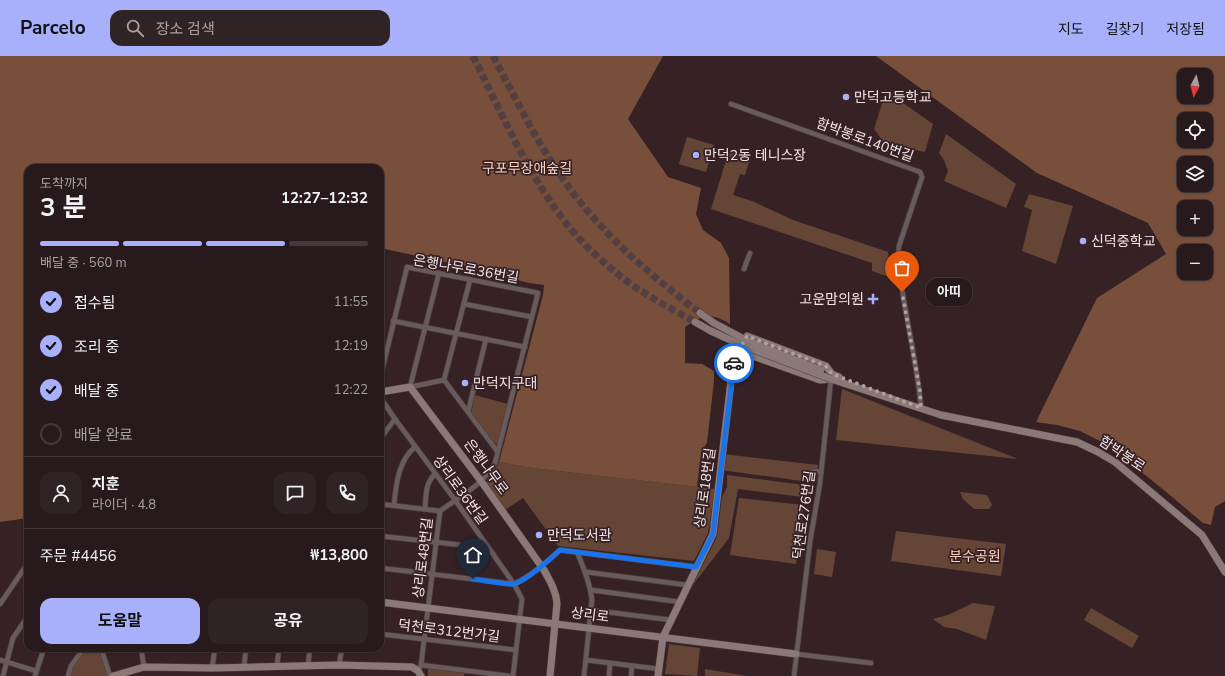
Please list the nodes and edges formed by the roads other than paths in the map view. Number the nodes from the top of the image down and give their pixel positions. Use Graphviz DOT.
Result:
graph roads {
  1 [pos="731,104"];
  2 [pos="750,253"];
  3 [pos="744,269"];
  4 [pos="439,273"];
  5 [pos="470,280"];
  6 [pos="464,304"];
  7 [pos="700,313"];
  8 [pos="532,317"];
  9 [pos="393,321"];
  10 [pos="695,322"];
  11 [pos="425,327"];
  12 [pos="456,333"];
  13 [pos="486,339"];
  14 [pos="525,347"];
  15 [pos="739,351"];
  16 [pos="384,361"];
  17 [pos="832,376"];
  18 [pos="444,380"];
  19 [pos="410,387"];
  20 [pos="384,391"];
  21 [pos="384,403"];
  22 [pos="921,408"];
  23 [pos="468,412"];
  24 [pos="395,420"];
  25 [pos="384,434"];
  26 [pos="415,446"];
  27 [pos="498,451"];
  28 [pos="814,471"];
  29 [pos="821,472"];
  30 [pos="435,474"];
  31 [pos="481,481"];
  32 [pos="455,500"];
  33 [pos="384,504"];
  34 [pos="394,505"];
  35 [pos="425,509"];
  36 [pos="440,511"];
  37 [pos="384,536"];
  38 [pos="436,543"];
  39 [pos="488,548"];
  40 [pos="577,552"];
  41 [pos="542,566"];
  42 [pos="696,567"];
  43 [pos="24,569"];
  44 [pos="384,569"];
  45 [pos="586,572"];
  46 [pos="1225,572"];
  47 [pos="432,575"];
  48 [pos="514,584"];
  49 [pos="688,585"];
  50 [pos="591,590"];
  51 [pos="384,602"];
  52 [pos="680,602"];
  53 [pos="0,604"];
  54 [pos="428,608"];
  55 [pos="591,610"];
  56 [pos="520,619"];
  57 [pos="671,620"];
  58 [pos="24,622"];
  59 [pos="556,624"];
  60 [pos="590,628"];
  61 [pos="384,634"];
  62 [pos="664,636"];
  63 [pos="424,638"];
  64 [pos="516,650"];
  65 [pos="43,652"];
  66 [pos="81,652"];
  67 [pos="102,652"];
  68 [pos="142,652"];
  69 [pos="214,652"];
  70 [pos="246,652"];
  71 [pos="279,652"];
  72 [pos="310,652"];
  73 [pos="341,652"];
  74 [pos="796,654"];
  75 [pos="0,660"];
  76 [pos="586,660"];
  77 [pos="7,663"];
  78 [pos="610,663"];
  79 [pos="871,663"];
  80 [pos="339,665"];
  81 [pos="277,666"];
  82 [pos="308,666"];
  83 [pos="632,666"];
  84 [pos="144,667"];
  85 [pos="244,667"];
  86 [pos="212,668"];
  87 [pos="420,670"];
  88 [pos="468,673"];
  89 [pos="659,673"];
  90 [pos="36,674"];
  91 [pos="3,676"];
  92 [pos="68,676"];
  93 [pos="110,676"];
  94 [pos="114,676"];
  95 [pos="509,676"];
  96 [pos="512,676"];
  97 [pos="550,676"];
  98 [pos="584,676"];
  99 [pos="609,676"];
  100 [pos="631,676"];
  101 [pos="794,676"];
  1 -- 22 [label="street, 함박봉로140번길"];
  2 -- 3 [label="street"];
  4 -- 5 [label="street, 은행나무로36번길"];
  4 -- 9 [label="street, 은행나무로36번길"];
  4 -- 11 [label="street"];
  5 -- 6 [label="street"];
  5 -- 8 [label="street, 은행나무로36번길"];
  6 -- 8 [label="street"];
  6 -- 12 [label="street"];
  7 -- 17 [label="main road, bridge"];
  8 -- 14 [label="street, 은행나무로36번길"];
  9 -- 11 [label="street"];
  9 -- 16 [label="street, 은행나무로36번길"];
  10 -- 17 [label="main road, bridge"];
  11 -- 12 [label="street"];
  11 -- 19 [label="street"];
  12 -- 13 [label="street"];
  12 -- 18 [label="street"];
  13 -- 14 [label="street"];
  13 -- 23 [label="street"];
  14 -- 27 [label="street, 은행나무로36번길"];
  15 -- 17 [label="main road"];
  15 -- 17 [label="main road, 상리로18번길"];
  15 -- 42 [label="main road, 상리로18번길"];
  17 -- 22 [label="main road, 함박봉로"];
  17 -- 29 [label="street, 덕천로276번길"];
  18 -- 19 [label="street"];
  18 -- 23 [label="street"];
  19 -- 20 [label="main road"];
  19 -- 31 [label="main road, 은행나무로"];
  21 -- 24 [label="street, 상리로36번길"];
  22 -- 46 [label="main road, 함박봉로"];
  23 -- 27 [label="street"];
  24 -- 25 [label="street"];
  24 -- 26 [label="street, 상리로36번길"];
  26 -- 30 [label="street, 상리로36번길"];
  26 -- 34 [label="street"];
  27 -- 31 [label="street, 은행나무로36번길"];
  28 -- 29 [label="street"];
  29 -- 74 [label="street, 덕천로276번길"];
  30 -- 32 [label="street, 상리로36번길"];
  30 -- 35 [label="street"];
  31 -- 32 [label="street, 은행나무로36번길"];
  31 -- 41 [label="main road, 은행나무로"];
  32 -- 36 [label="street, 은행나무로36번길"];
  32 -- 39 [label="street, 상리로36번길"];
  33 -- 34 [label="street"];
  34 -- 35 [label="street"];
  35 -- 36 [label="street"];
  36 -- 38 [label="street, 상리로48번길"];
  37 -- 38 [label="street"];
  38 -- 39 [label="street"];
  38 -- 47 [label="street, 상리로48번길"];
  39 -- 48 [label="street, 상리로36번길"];
  40 -- 41 [label="street"];
  40 -- 42 [label="street"];
  40 -- 45 [label="street"];
  41 -- 48 [label="street"];
  41 -- 59 [label="main road, 은행나무로"];
  42 -- 49 [label="main road, 상리로18번길"];
  43 -- 53 [label="street"];
  44 -- 47 [label="street"];
  45 -- 49 [label="street"];
  45 -- 50 [label="street"];
  47 -- 48 [label="street"];
  47 -- 54 [label="street, 상리로48번길"];
  48 -- 56 [label="street, 상리로36번길"];
  49 -- 52 [label="main road, 상리로18번길"];
  50 -- 52 [label="street"];
  50 -- 55 [label="street"];
  51 -- 54 [label="main road, 상리로"];
  52 -- 57 [label="main road, 상리로18번길"];
  54 -- 56 [label="main road, 상리로"];
  54 -- 63 [label="street, 상리로48번길"];
  55 -- 57 [label="street"];
  55 -- 60 [label="street"];
  56 -- 59 [label="main road, 상리로"];
  56 -- 64 [label="street, 상리로36번길"];
  57 -- 62 [label="main road, 상리로18번길"];
  58 -- 77 [label="street"];
  59 -- 60 [label="main road, 상리로"];
  59 -- 97 [label="main road, 은행나무로"];
  60 -- 62 [label="main road, 상리로"];
  60 -- 76 [label="street"];
  61 -- 63 [label="street, 덕천로312번가길"];
  62 -- 74 [label="main road, 상리로"];
  62 -- 89 [label="main road, 상리로18번길"];
  63 -- 64 [label="street, 덕천로312번가길"];
  63 -- 87 [label="street, 상리로48번길"];
  64 -- 96 [label="street, 상리로36번길"];
  65 -- 90 [label="street"];
  66 -- 92 [label="street"];
  67 -- 93 [label="street"];
  68 -- 84 [label="street"];
  69 -- 86 [label="street"];
  70 -- 85 [label="street"];
  71 -- 81 [label="street"];
  72 -- 82 [label="street"];
  73 -- 80 [label="street"];
  74 -- 79 [label="street"];
  74 -- 101 [label="street, 덕천로276번길"];
  75 -- 77 [label="street"];
  76 -- 78 [label="street"];
  76 -- 98 [label="street"];
  77 -- 90 [label="street"];
  77 -- 91 [label="street"];
  78 -- 83 [label="street"];
  78 -- 99 [label="street"];
  80 -- 82 [label="main road"];
  80 -- 87 [label="main road"];
  81 -- 82 [label="main road"];
  81 -- 85 [label="main road"];
  83 -- 89 [label="street"];
  83 -- 100 [label="street"];
  84 -- 86 [label="main road"];
  84 -- 94 [label="main road"];
  85 -- 86 [label="main road"];
  87 -- 88 [label="street"];
  88 -- 95 [label="street"];
}
